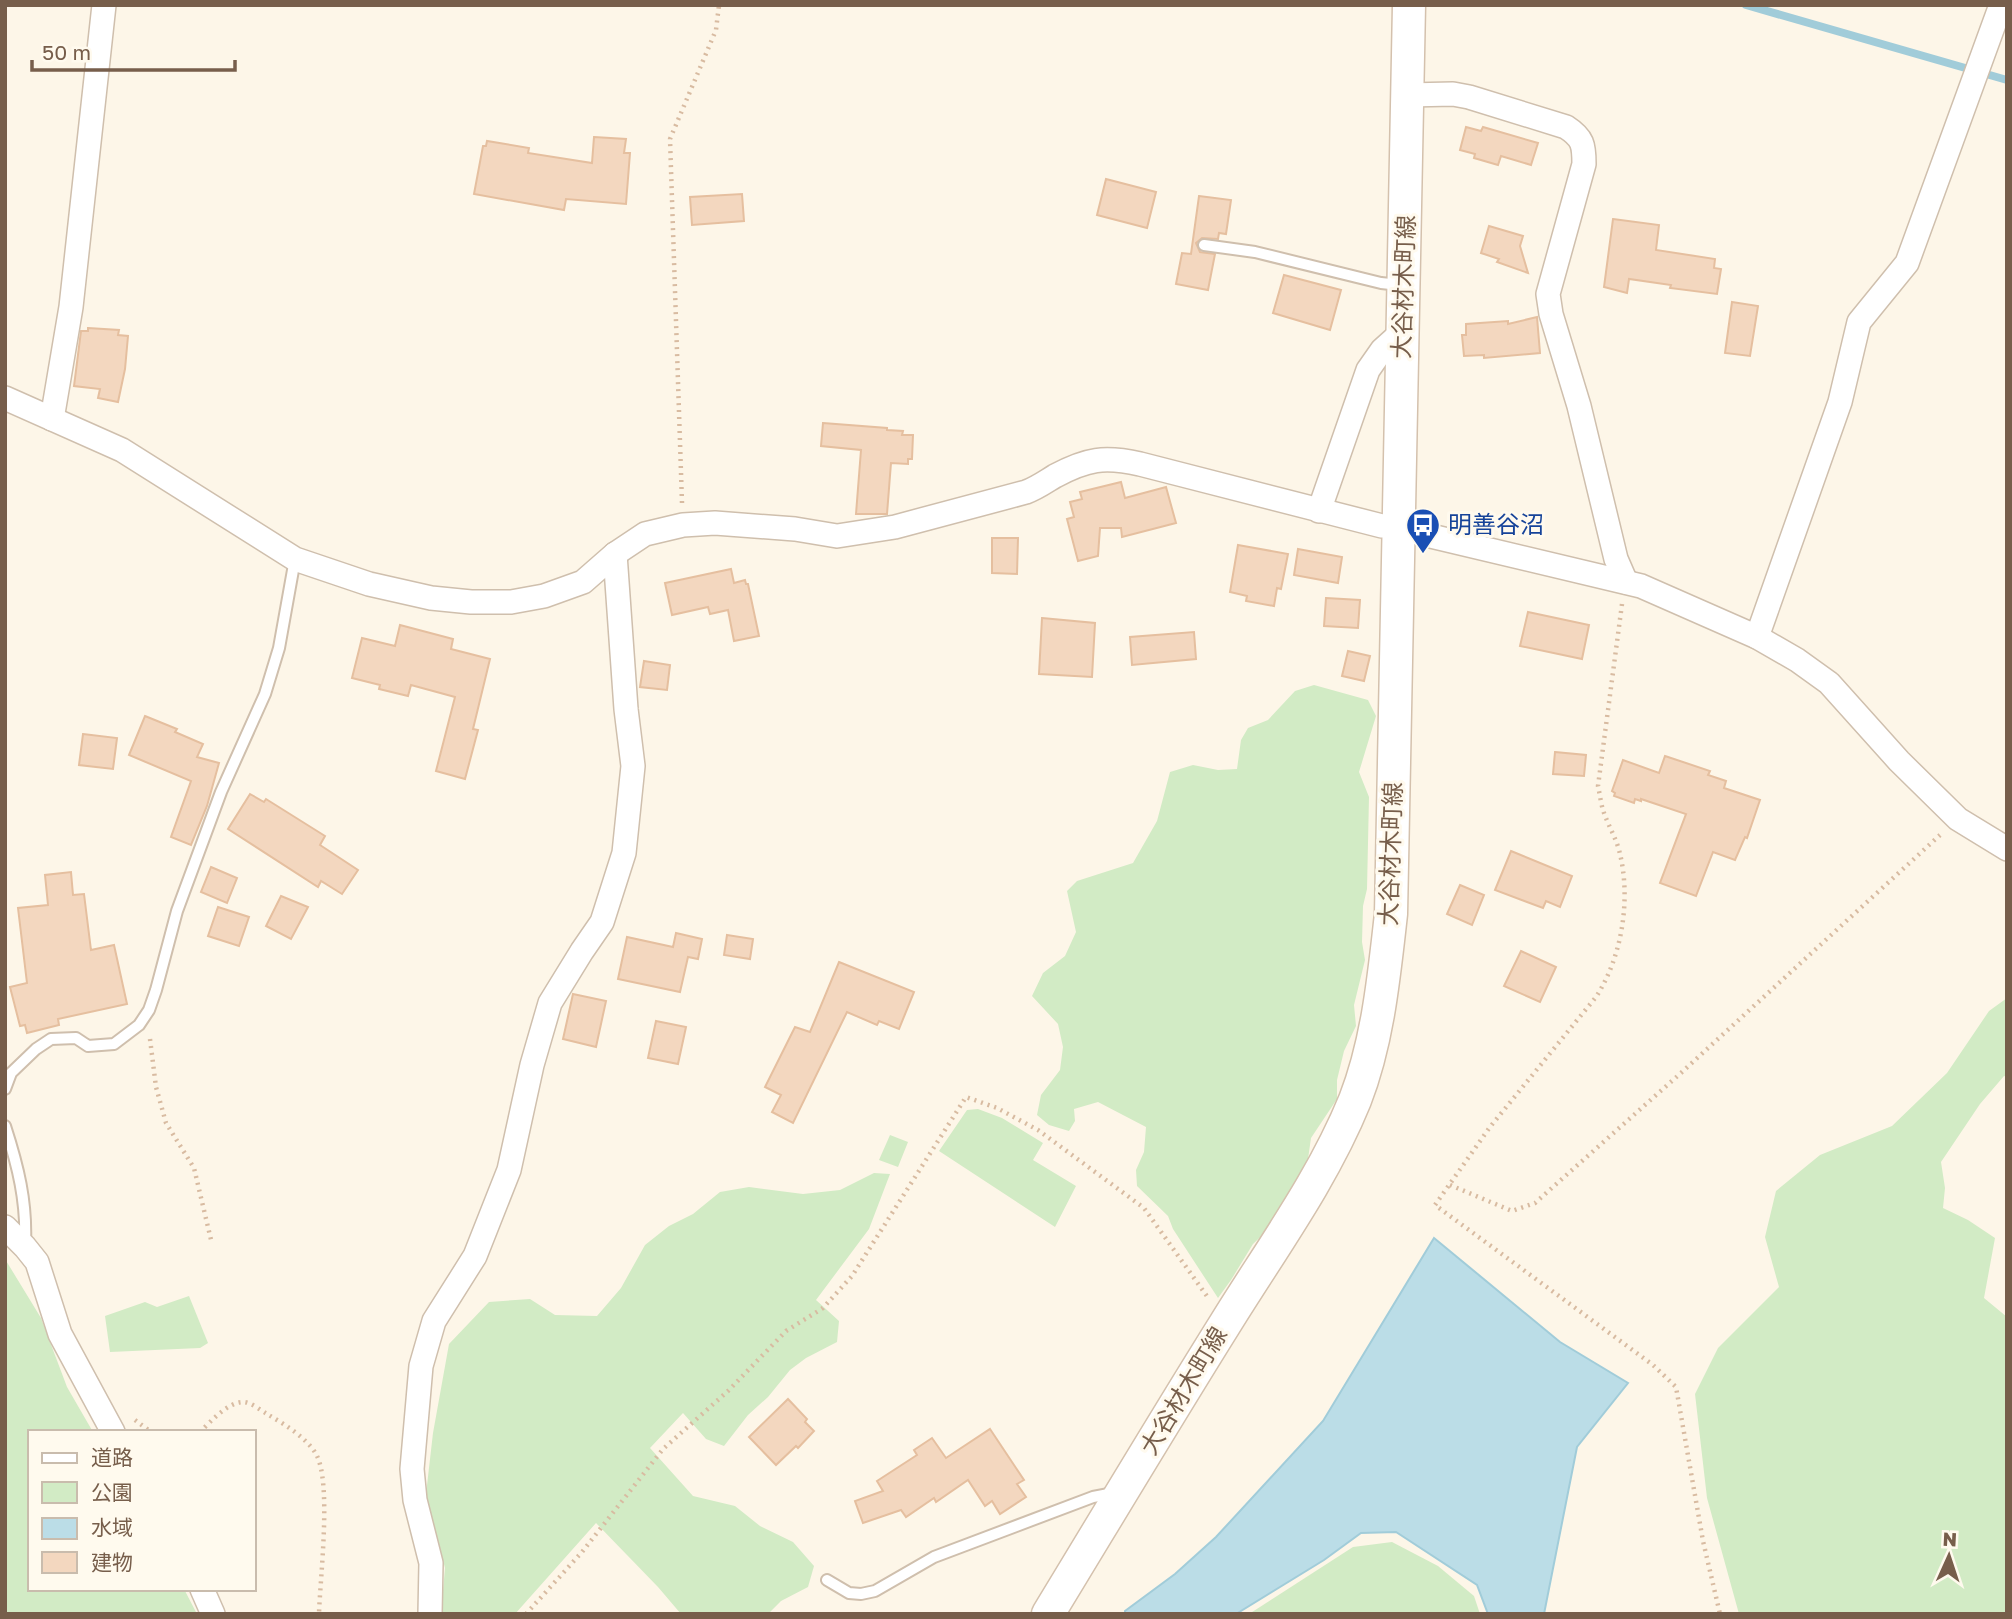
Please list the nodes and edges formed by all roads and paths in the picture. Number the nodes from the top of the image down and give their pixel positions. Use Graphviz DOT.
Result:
graph roads {
  1 [pos="104,5"];
  2 [pos="719,5"];
  3 [pos="1409,5"];
  4 [pos="2001,5"];
  5 [pos="1408,95"];
  6 [pos="1204,245"];
  7 [pos="1405,285"];
  8 [pos="1402,332"];
  9 [pos="5,398"];
  10 [pos="52,419"];
  11 [pos="1319,510"];
  12 [pos="683,525"];
  13 [pos="1382,526"];
  14 [pos="1413,532"];
  15 [pos="615,554"];
  16 [pos="295,559"];
  17 [pos="1626,582"];
  18 [pos="1757,637"];
  19 [pos="1958,819"];
  20 [pos="2007,849"];
  21 [pos="149,1010"];
  22 [pos="5,1089"];
  23 [pos="5,1126"];
  24 [pos="1450,1185"];
  25 [pos="5,1227"];
  26 [pos="212,1244"];
  27 [pos="25,1247"];
  28 [pos="1226,1323"];
  29 [pos="112,1430"];
  30 [pos="202,1430"];
  31 [pos="1123,1491"];
  32 [pos="827,1580"];
  33 [pos="203,1591"];
  34 [pos="213,1614"];
  35 [pos="319,1614"];
  36 [pos="430,1614"];
  37 [pos="526,1614"];
  38 [pos="1048,1614"];
  39 [pos="1720,1614"];
  1 -- 10 [label="street"];
  2 -- 12 [label="path"];
  3 -- 5 [label="main road, 大谷材木町線"];
  4 -- 18 [label="street"];
  5 -- 7 [label="main road, 大谷材木町線"];
  5 -- 17 [label="street"];
  6 -- 7 [label="lane"];
  7 -- 8 [label="main road, 大谷材木町線"];
  8 -- 11 [label="street"];
  8 -- 28 [label="main road, 大谷材木町線"];
  9 -- 10 [label="street"];
  10 -- 16 [label="street"];
  11 -- 12 [label="street"];
  11 -- 13 [label="street"];
  12 -- 15 [label="street"];
  14 -- 17 [label="street"];
  15 -- 16 [label="street"];
  15 -- 36 [label="street"];
  16 -- 21 [label="lane"];
  17 -- 18 [label="street"];
  17 -- 24 [label="path"];
  18 -- 19 [label="street"];
  19 -- 20 [label="street"];
  19 -- 24 [label="path"];
  21 -- 22 [label="lane"];
  21 -- 26 [label="path"];
  23 -- 27 [label="lane"];
  24 -- 39 [label="path"];
  25 -- 27 [label="street"];
  27 -- 29 [label="street"];
  28 -- 31 [label="main road, 大谷材木町線"];
  28 -- 37 [label="path"];
  30 -- 35 [label="path"];
  31 -- 32 [label="lane"];
  31 -- 38 [label="main road, 大谷材木町線"];
  33 -- 34 [label="street"];
}
